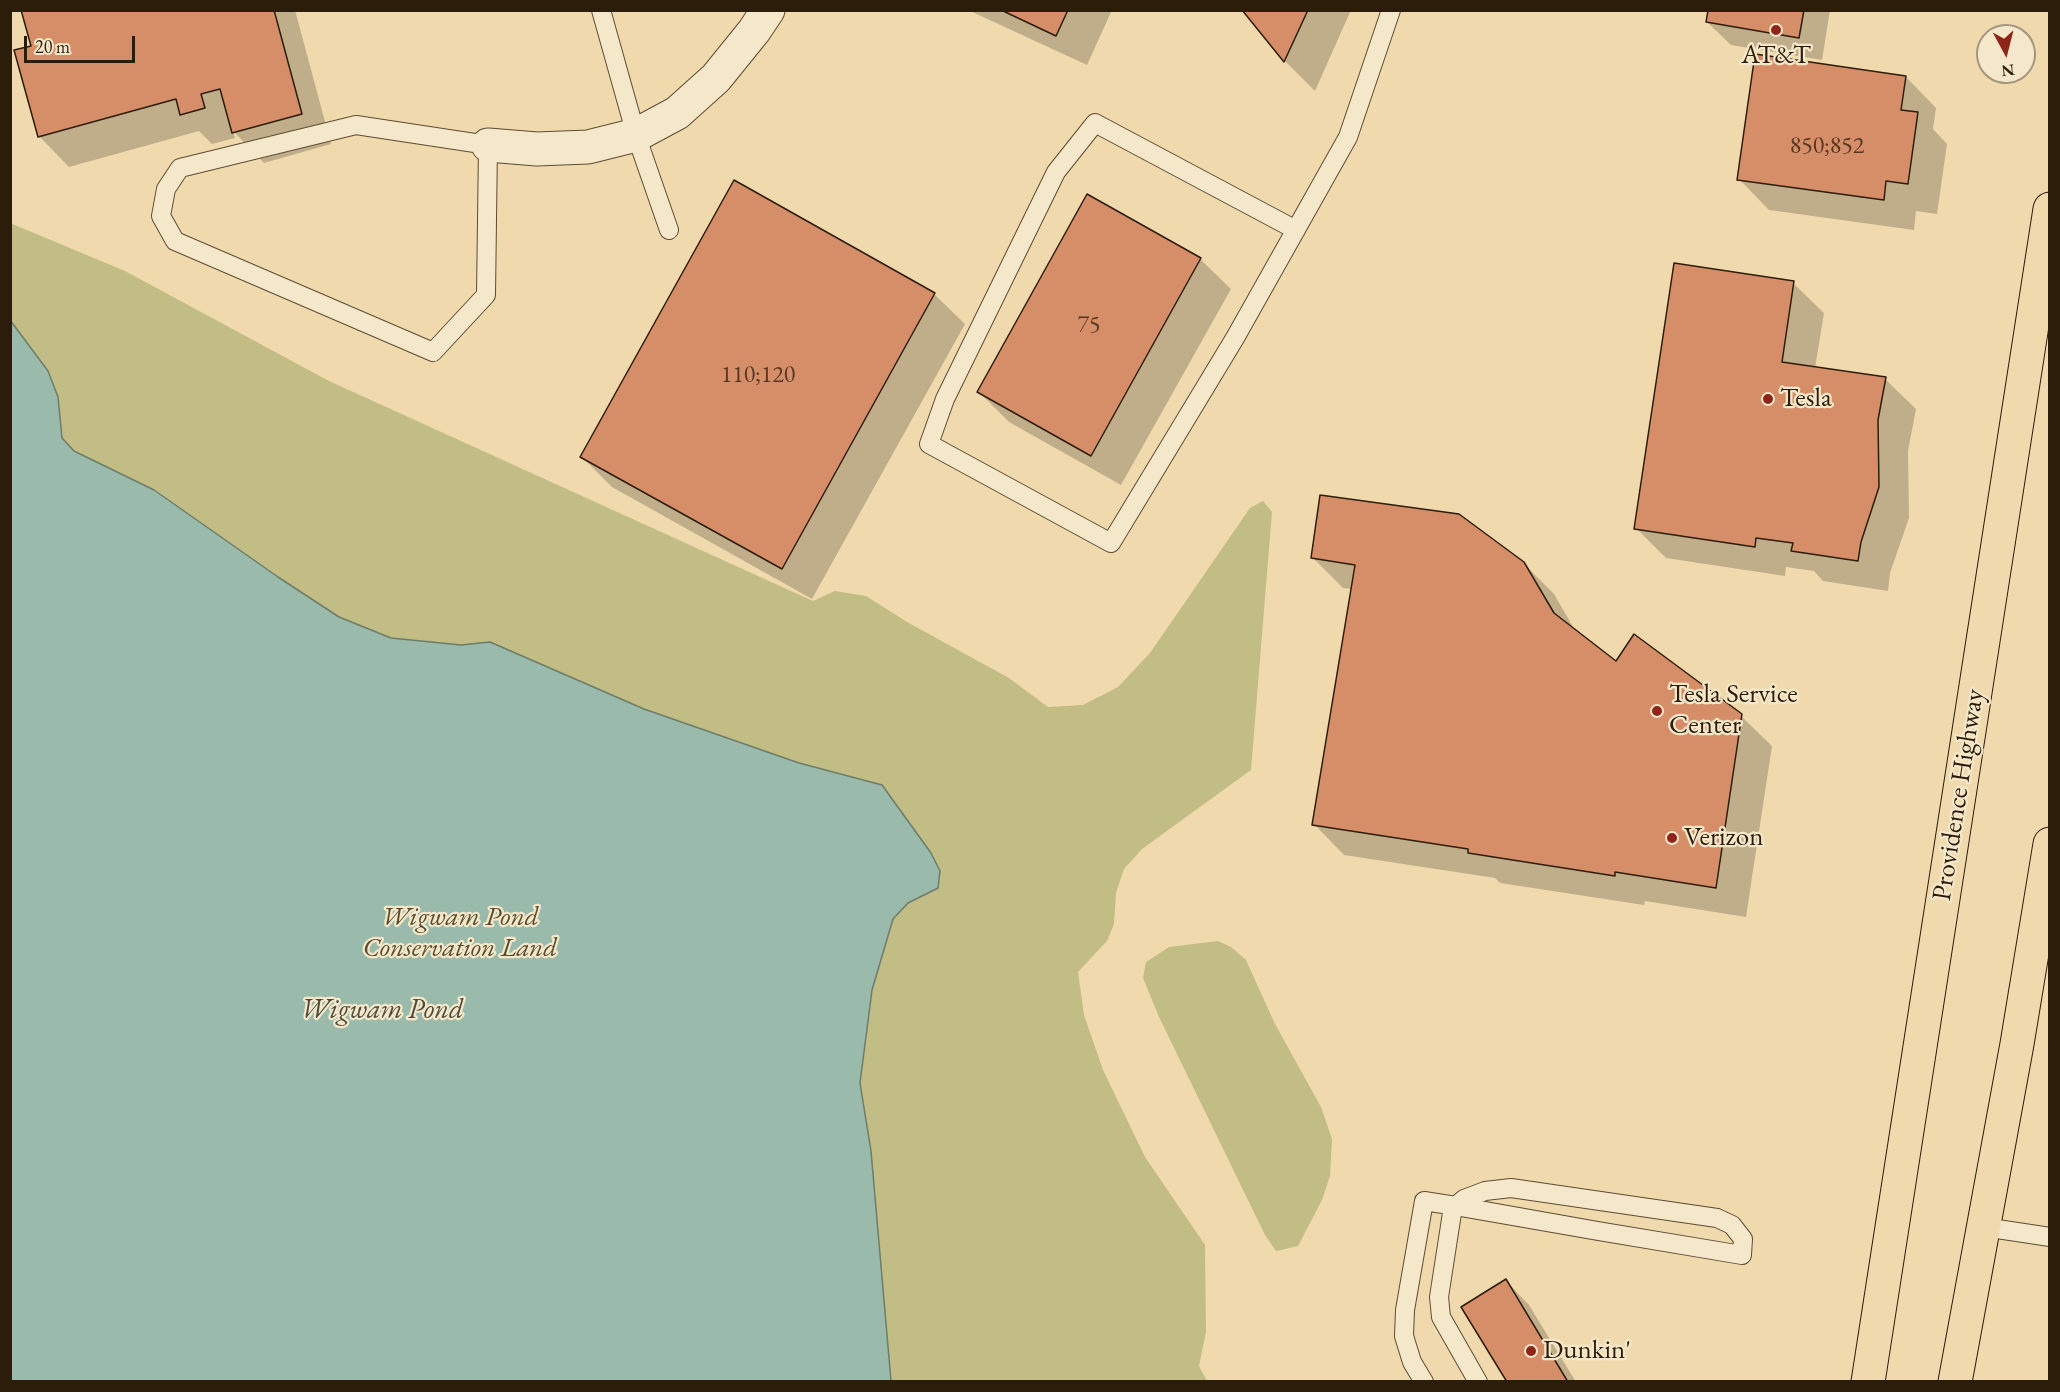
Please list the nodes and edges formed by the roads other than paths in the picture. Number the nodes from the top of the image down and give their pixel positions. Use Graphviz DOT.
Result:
graph roads {
  1 [pos="601,10"];
  2 [pos="768,10"];
  3 [pos="1391,10"];
  4 [pos="636,135"];
  5 [pos="488,145"];
  6 [pos="2049,209"];
  7 [pos="669,230"];
  8 [pos="1296,230"];
  9 [pos="2049,844"];
  10 [pos="1456,1206"];
  11 [pos="1984,1227"];
  12 [pos="2049,1237"];
  13 [pos="1424,1382"];
  14 [pos="1478,1382"];
  15 [pos="1868,1382"];
  16 [pos="1955,1382"];
  1 -- 4 [label="lane"];
  2 -- 4 [label="street"];
  3 -- 8 [label="lane"];
  4 -- 5 [label="street"];
  4 -- 7 [label="lane"];
  5 -- 5 [label="lane"];
  6 -- 15 [label="highway, Providence Highway"];
  8 -- 8 [label="lane"];
  9 -- 11 [label="highway"];
  10 -- 10 [label="lane"];
  10 -- 13 [label="lane"];
  10 -- 14 [label="lane"];
  11 -- 12 [label="lane"];
  11 -- 16 [label="highway"];
}
